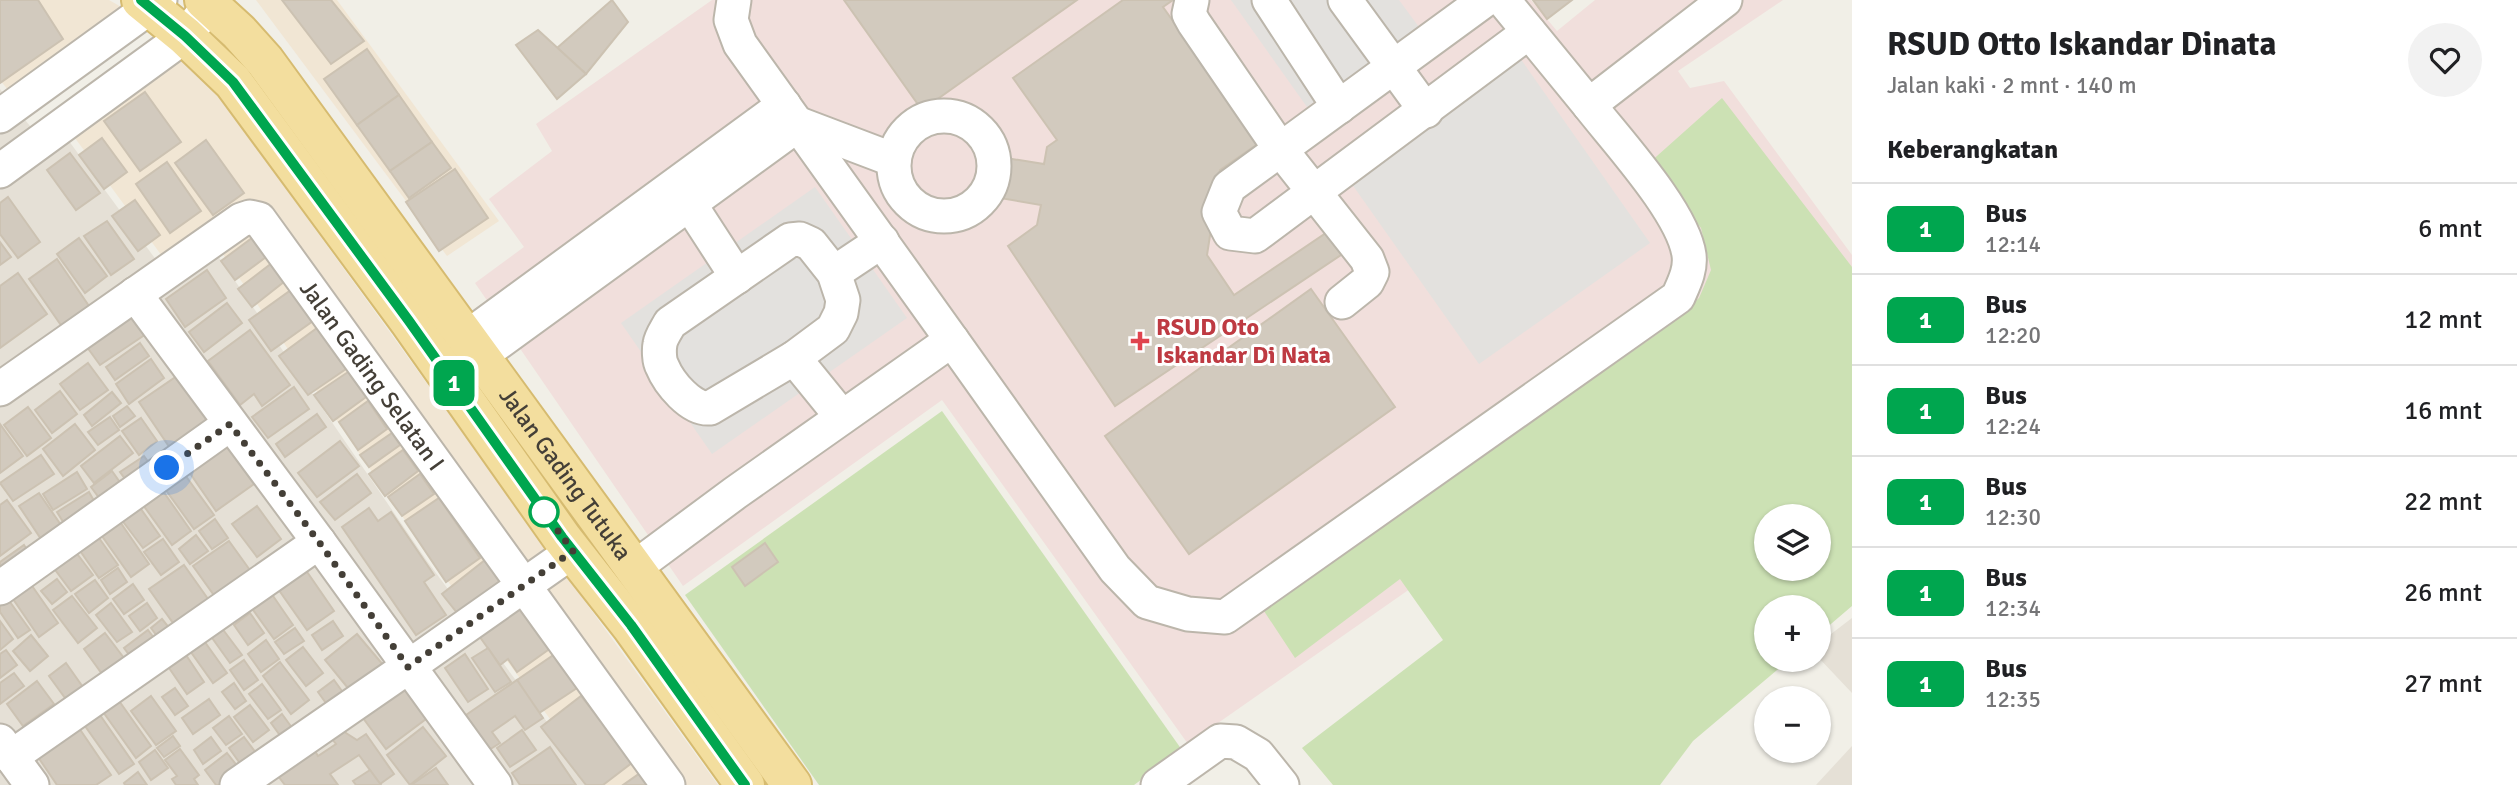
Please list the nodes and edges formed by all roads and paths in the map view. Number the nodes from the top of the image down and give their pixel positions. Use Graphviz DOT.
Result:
graph roads {
  1 [pos="734,0"];
  2 [pos="1192,0"];
  3 [pos="1269,0"];
  4 [pos="1345,0"];
  5 [pos="1485,0"];
  6 [pos="1503,0"];
  7 [pos="1725,0"];
  8 [pos="210,2"];
  9 [pos="151,3"];
  10 [pos="1530,32"];
  11 [pos="185,36"];
  12 [pos="1395,68"];
  13 [pos="1589,105"];
  14 [pos="1339,107"];
  15 [pos="1426,111"];
  16 [pos="791,115"];
  17 [pos="0,116"];
  18 [pos="1280,150"];
  19 [pos="894,159"];
  20 [pos="0,171"];
  21 [pos="1315,193"];
  22 [pos="689,204"];
  23 [pos="882,241"];
  24 [pos="834,273"];
  25 [pos="737,276"];
  26 [pos="135,295"];
  27 [pos="1342,302"];
  28 [pos="952,340"];
  29 [pos="473,347"];
  30 [pos="794,358"];
  31 [pos="0,388"];
  32 [pos="842,417"];
  33 [pos="230,424"];
  34 [pos="595,513"];
  35 [pos="319,542"];
  36 [pos="568,544"];
  37 [pos="634,568"];
  38 [pos="524,584"];
  39 [pos="0,588"];
  40 [pos="408,667"];
  41 [pos="6,749"];
  42 [pos="32,785"];
  43 [pos="237,785"];
  44 [pos="493,785"];
  45 [pos="668,785"];
  46 [pos="745,785"];
  47 [pos="792,785"];
  48 [pos="1158,785"];
  49 [pos="1282,785"];
  1 -- 16 [label="street"];
  2 -- 18 [label="street"];
  3 -- 14 [label="street"];
  4 -- 12 [label="street"];
  5 -- 12 [label="street"];
  6 -- 10 [label="street"];
  7 -- 13 [label="street"];
  8 -- 11 [label="street"];
  8 -- 29 [label="main road, Jalan Gading Tutuka"];
  9 -- 11 [label="main road, Jalan Gading Tutuka"];
  9 -- 17 [label="street"];
  10 -- 13 [label="street"];
  10 -- 15 [label="street"];
  11 -- 20 [label="street"];
  11 -- 36 [label="main road, Jalan Gading Tutuka"];
  12 -- 14 [label="street"];
  12 -- 15 [label="street"];
  13 -- 28 [label="street"];
  14 -- 18 [label="street"];
  15 -- 21 [label="street"];
  16 -- 19 [label="street"];
  16 -- 22 [label="street"];
  16 -- 23 [label="street"];
  16 -- 29 [label="street"];
  18 -- 21 [label="street"];
  18 -- 21 [label="street"];
  21 -- 27 [label="street"];
  22 -- 25 [label="street"];
  22 -- 29 [label="street"];
  23 -- 24 [label="street"];
  23 -- 28 [label="street"];
  24 -- 25 [label="street"];
  24 -- 30 [label="street"];
  25 -- 30 [label="street"];
  26 -- 31 [label="street, Jalan Gading Selatan I"];
  26 -- 33 [label="street"];
  26 -- 38 [label="street, Jalan Gading Selatan I"];
  28 -- 32 [label="street"];
  29 -- 34 [label="main road, Jalan Gading Tutuka"];
  30 -- 32 [label="street"];
  32 -- 37 [label="street"];
  33 -- 35 [label="street"];
  33 -- 39 [label="street"];
  34 -- 36 [label="main road"];
  34 -- 37 [label="main road, Jalan Gading Tutuka"];
  35 -- 40 [label="street"];
  35 -- 41 [label="street"];
  36 -- 38 [label="street"];
  36 -- 46 [label="main road, Jalan Gading Tutuka"];
  37 -- 47 [label="main road, Jalan Gading Tutuka"];
  38 -- 40 [label="street"];
  38 -- 45 [label="street, Jalan Gading Selatan I"];
  40 -- 43 [label="street"];
  40 -- 44 [label="street"];
  41 -- 42 [label="street"];
  48 -- 49 [label="street"];
}
